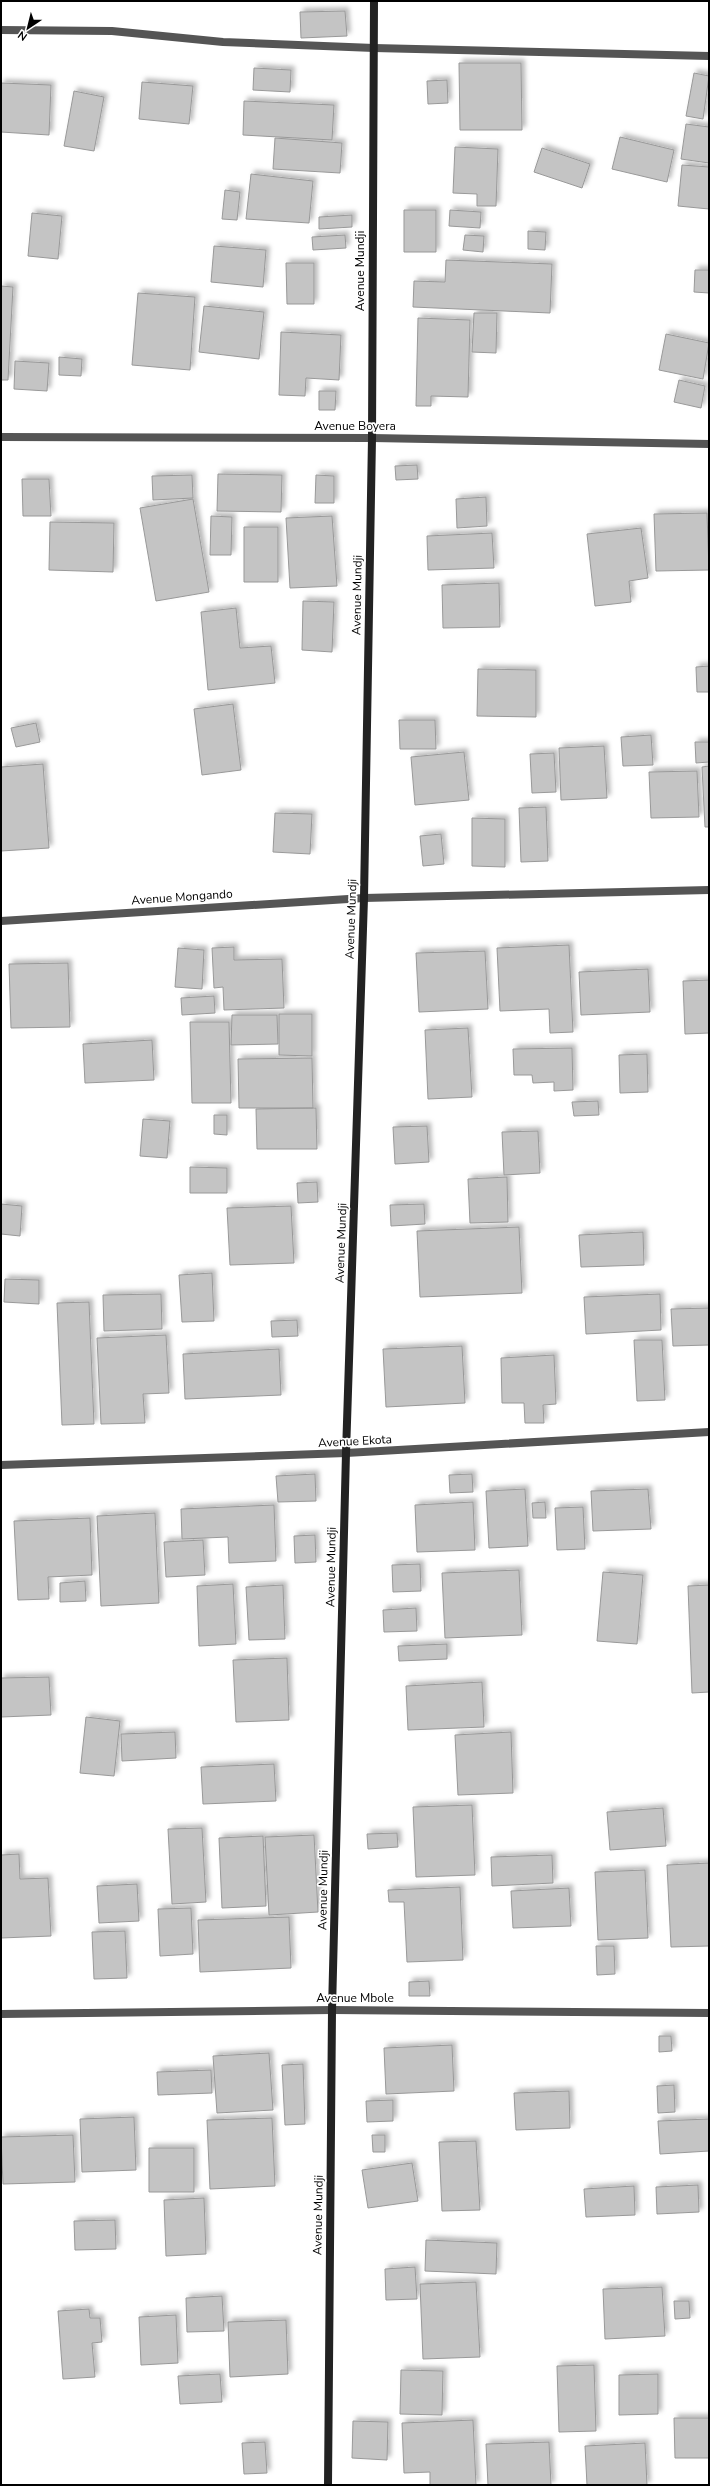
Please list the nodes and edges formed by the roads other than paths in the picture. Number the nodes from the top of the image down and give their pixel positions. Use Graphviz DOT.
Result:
graph roads {
  1 [pos="374,1"];
  2 [pos="1,30"];
  3 [pos="374,48"];
  4 [pos="709,56"];
  5 [pos="1,437"];
  6 [pos="372,438"];
  7 [pos="709,444"];
  8 [pos="709,890"];
  9 [pos="364,898"];
  10 [pos="1,921"];
  11 [pos="709,1432"];
  12 [pos="346,1453"];
  13 [pos="1,1465"];
  14 [pos="332,2010"];
  15 [pos="709,2013"];
  16 [pos="1,2014"];
  17 [pos="328,2485"];
  1 -- 3 [label="street, Avenue Mundji"];
  2 -- 3 [label="street"];
  3 -- 4 [label="street"];
  3 -- 6 [label="street, Avenue Mundji"];
  5 -- 6 [label="street, Avenue Boyera"];
  6 -- 7 [label="street, Avenue Boyera"];
  6 -- 9 [label="street, Avenue Mundji"];
  8 -- 9 [label="street, Avenue Mongando"];
  9 -- 10 [label="street, Avenue Mongando"];
  9 -- 12 [label="street, Avenue Mundji"];
  11 -- 12 [label="street, Avenue Ekota"];
  12 -- 13 [label="street, Avenue Ekota"];
  12 -- 14 [label="street, Avenue Mundji"];
  14 -- 15 [label="street, Avenue Mbole"];
  14 -- 16 [label="street, Avenue Mbole"];
  14 -- 17 [label="street, Avenue Mundji"];
}
